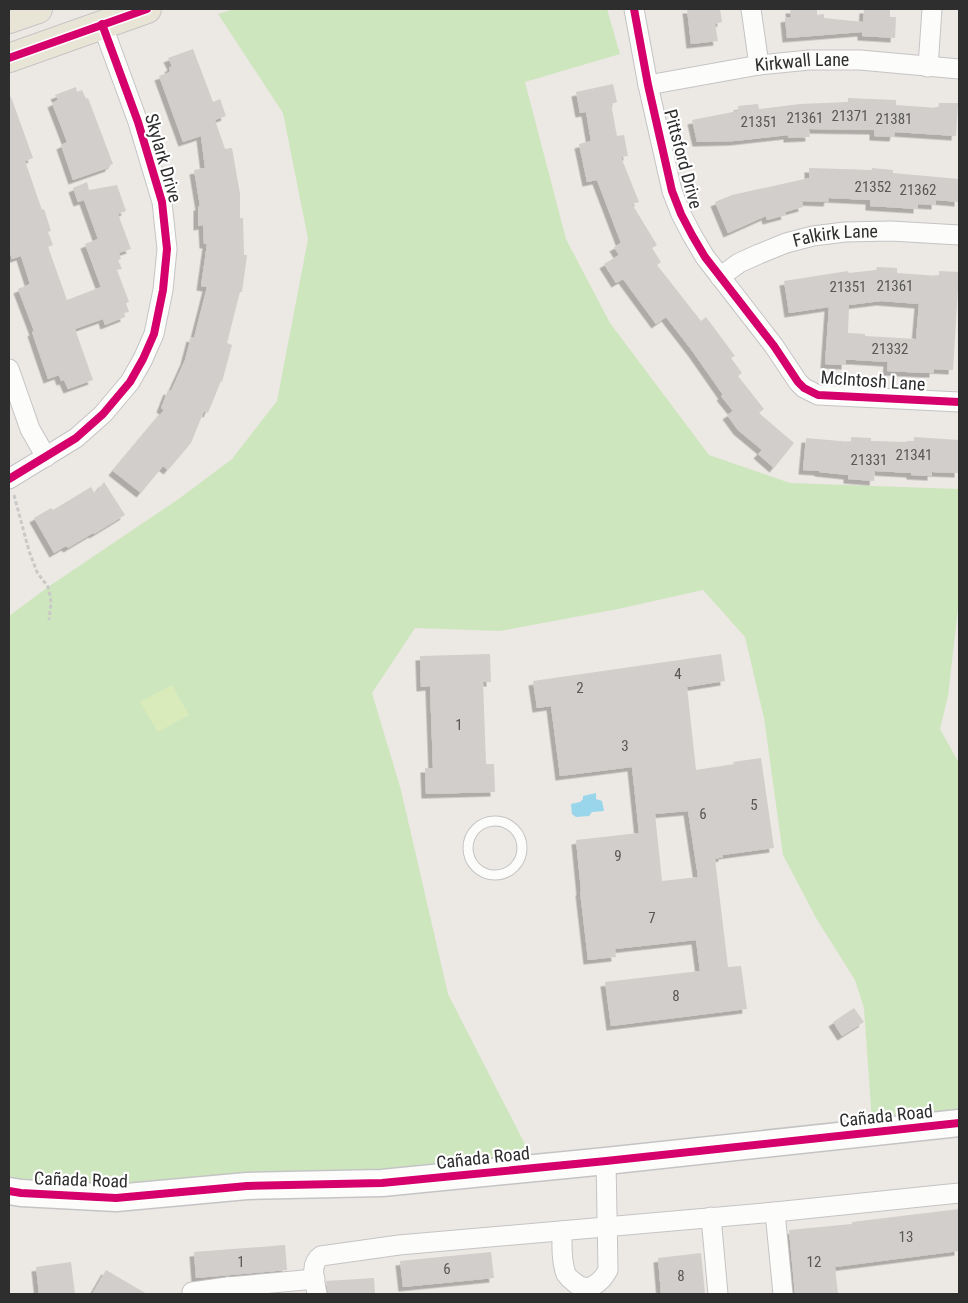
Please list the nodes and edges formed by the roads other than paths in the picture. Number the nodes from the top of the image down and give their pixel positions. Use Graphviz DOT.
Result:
graph roads {
  1 [pos="38,9"];
  2 [pos="147,9"];
  3 [pos="634,9"];
  4 [pos="751,9"];
  5 [pos="932,9"];
  6 [pos="9,19"];
  7 [pos="102,24"];
  8 [pos="9,58"];
  9 [pos="759,65"];
  10 [pos="928,67"];
  11 [pos="959,69"];
  12 [pos="648,85"];
  13 [pos="959,235"];
  14 [pos="720,277"];
  15 [pos="9,369"];
  16 [pos="793,374"];
  17 [pos="959,402"];
  18 [pos="46,457"];
  19 [pos="9,479"];
  20 [pos="491,876"];
  21 [pos="959,1124"];
  22 [pos="606,1161"];
  23 [pos="9,1191"];
  24 [pos="959,1193"];
  25 [pos="775,1212"];
  26 [pos="711,1217"];
  27 [pos="607,1227"];
  28 [pos="562,1230"];
  29 [pos="316,1287"];
  30 [pos="228,1291"];
  31 [pos="192,1292"];
  32 [pos="718,1294"];
  33 [pos="783,1294"];
  1 -- 6 [label="main road"];
  2 -- 7 [label="main road"];
  3 -- 12 [label="street, Pittsford Drive"];
  4 -- 9 [label="street"];
  5 -- 10 [label="street"];
  7 -- 8 [label="main road"];
  7 -- 18 [label="street, Skylark Drive"];
  9 -- 10 [label="street, Kirkwall Lane"];
  9 -- 12 [label="street, Kirkwall Lane"];
  10 -- 11 [label="street, Kirkwall Lane"];
  12 -- 14 [label="street, Pittsford Drive"];
  13 -- 14 [label="street, Falkirk Lane"];
  14 -- 16 [label="street, Pittsford Drive"];
  15 -- 18 [label="street"];
  16 -- 17 [label="street, McIntosh Lane"];
  18 -- 19 [label="street, Skylark Drive"];
  20 -- 20 [label="lane"];
  21 -- 22 [label="street, Cañada Road"];
  22 -- 23 [label="street, Cañada Road"];
  22 -- 27 [label="street"];
  24 -- 25 [label="street"];
  25 -- 26 [label="street"];
  25 -- 33 [label="street"];
  26 -- 27 [label="street"];
  26 -- 32 [label="street"];
  27 -- 28 [label="street"];
  27 -- 28 [label="street"];
  28 -- 29 [label="street"];
  29 -- 30 [label="street"];
  30 -- 31 [label="street"];
}
